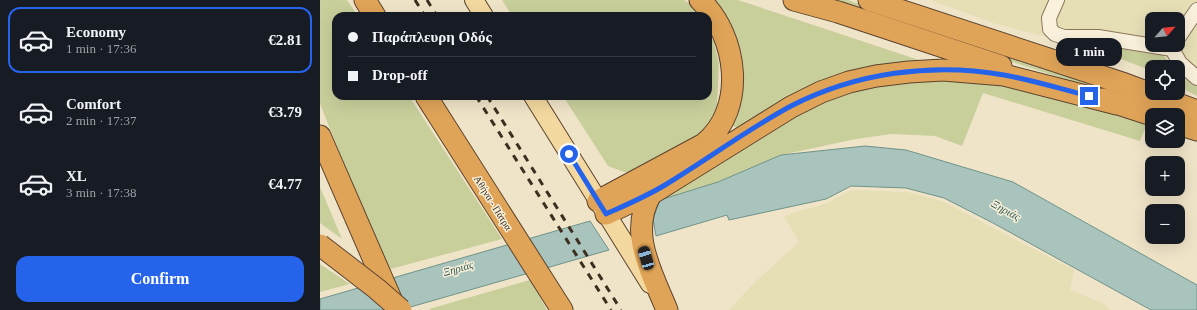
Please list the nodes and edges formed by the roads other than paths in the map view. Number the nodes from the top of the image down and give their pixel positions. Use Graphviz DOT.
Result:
graph roads {
  1 [pos="365,0"];
  2 [pos="474,0"];
  3 [pos="700,0"];
  4 [pos="794,0"];
  5 [pos="869,0"];
  6 [pos="904,0"];
  7 [pos="1057,0"];
  8 [pos="1197,10"];
  9 [pos="372,12"];
  10 [pos="482,12"];
  11 [pos="711,12"];
  12 [pos="712,13"];
  13 [pos="1185,29"];
  14 [pos="1145,42"];
  15 [pos="1027,52"];
  16 [pos="1177,52"];
  17 [pos="1197,78"];
  18 [pos="429,100"];
  19 [pos="535,100"];
  20 [pos="1117,104"];
  21 [pos="1197,111"];
  22 [pos="1145,113"];
  23 [pos="1185,126"];
  24 [pos="1197,130"];
  25 [pos="320,136"];
  26 [pos="664,186"];
  27 [pos="602,207"];
  28 [pos="320,245"];
  29 [pos="396,310"];
  30 [pos="401,310"];
  31 [pos="562,310"];
  32 [pos="667,310"];
  1 -- 9 [label="highway"];
  2 -- 10 [label="main road"];
  3 -- 11 [label="highway"];
  4 -- 20 [label="highway"];
  5 -- 15 [label="highway"];
  6 -- 15 [label="highway"];
  7 -- 14 [label="street"];
  8 -- 13 [label="street"];
  12 -- 27 [label="highway"];
  15 -- 21 [label="highway"];
  16 -- 17 [label="street"];
  18 -- 31 [label="highway, Αθήνα - Πάτρα"];
  19 -- 27 [label="main road"];
  20 -- 22 [label="highway"];
  20 -- 26 [label="highway"];
  23 -- 24 [label="highway"];
  25 -- 29 [label="highway, bridge"];
  26 -- 27 [label="highway"];
  26 -- 32 [label="highway"];
  27 -- 32 [label="main road"];
  28 -- 30 [label="highway, bridge"];
}
